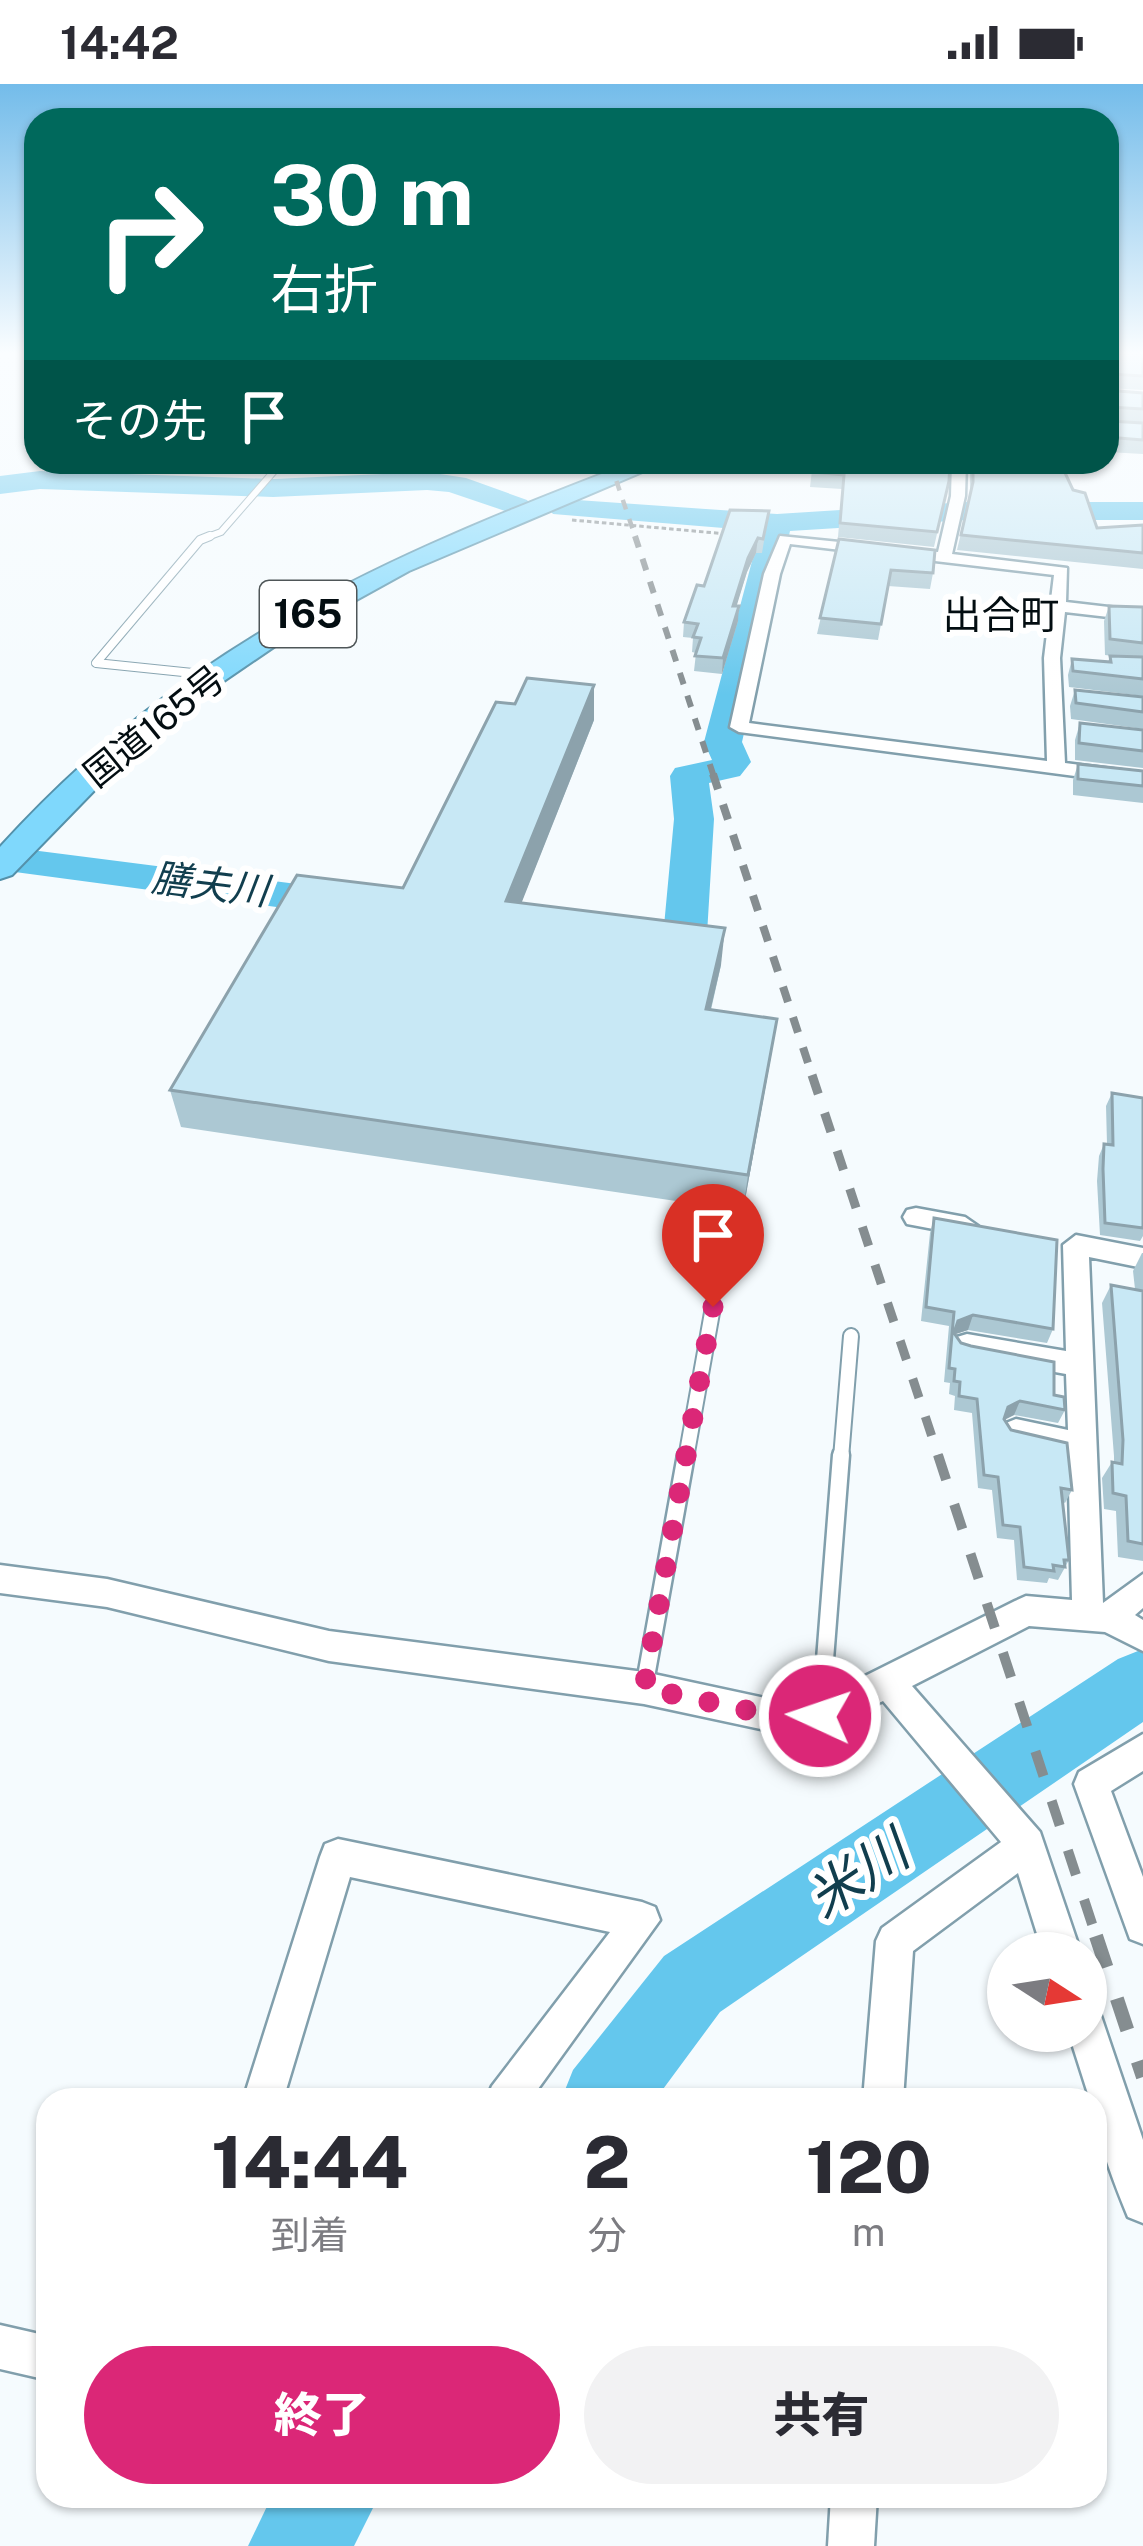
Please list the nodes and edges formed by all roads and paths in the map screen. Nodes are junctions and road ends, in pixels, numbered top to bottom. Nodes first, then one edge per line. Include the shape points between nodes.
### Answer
1 (272, 474) edge
2 (623, 474) edge
3 (957, 474) edge
4 (515, 515) junction
5 (745, 536) edge
6 (944, 557) junction
7 (1058, 606) junction
8 (1143, 616) edge
9 (1052, 658) junction
10 (1075, 660) edge
11 (212, 676) junction
12 (1055, 694) junction
13 (1077, 697) edge
14 (846, 718) dead end
15 (1058, 728) junction
16 (941, 729) dead end
17 (1079, 730) edge
18 (840, 740) junction
19 (940, 753) junction
20 (1056, 768) junction
21 (1143, 779) edge
22 (6, 862) edge
23 (916, 1217) dead end
24 (985, 1229) edge
25 (1143, 1258) edge
26 (713, 1307) dead end
27 (851, 1336) dead end
28 (967, 1345) edge
29 (1080, 1365) junction
30 (1016, 1431) edge
31 (1082, 1445) junction
32 (0, 1579) edge
33 (1143, 1588) edge
34 (1116, 1624) edge
35 (886, 1680) junction
36 (644, 1688) junction
37 (820, 1716) junction
38 (1143, 1751) edge
39 (1020, 1838) junction
40 (1143, 1926) edge
41 (1054, 1932) edge
42 (1094, 2052) edge
43 (267, 2088) edge
44 (515, 2088) edge
45 (884, 2088) edge
46 (1106, 2088) edge
47 (1107, 2091) edge
48 (1143, 2202) edge
49 (0, 2348) edge
50 (36, 2356) edge
51 (853, 2508) edge
52 (851, 2546) edge

1 - 11 lane via 221,532 200,540 97,663
2 - 4 highway, 国道165号 / 165
3 - 6 street
4 - 5 path
4 - 11 highway, 国道165号 / 165 via 317,608
6 - 7 street via 1062,571
6 - 18 street via 785,539 739,727
7 - 8 street
7 - 9 street
9 - 10 lane
9 - 12 street
11 - 22 highway, 国道165号 / 165 via 129,739
12 - 13 street
12 - 15 street
14 - 18 street
15 - 17 street
15 - 20 street
16 - 19 street
18 - 19 street
19 - 20 street
20 - 21 street
23 - 24 street
25 - 29 street via 1065,1243
26 - 36 lane
27 - 37 lane
28 - 29 street
29 - 31 street
30 - 31 street
31 - 34 street
32 - 36 street via 106,1593 329,1646
33 - 34 street
34 - 35 street via 1026,1611
35 - 37 street
35 - 39 street
36 - 37 street via 793,1720
38 - 40 street via 1091,1784
39 - 41 street
39 - 45 street via 895,1941
42 - 46 street
43 - 44 street via 338,1857 642,1920
47 - 48 street
49 - 50 street
51 - 52 street

